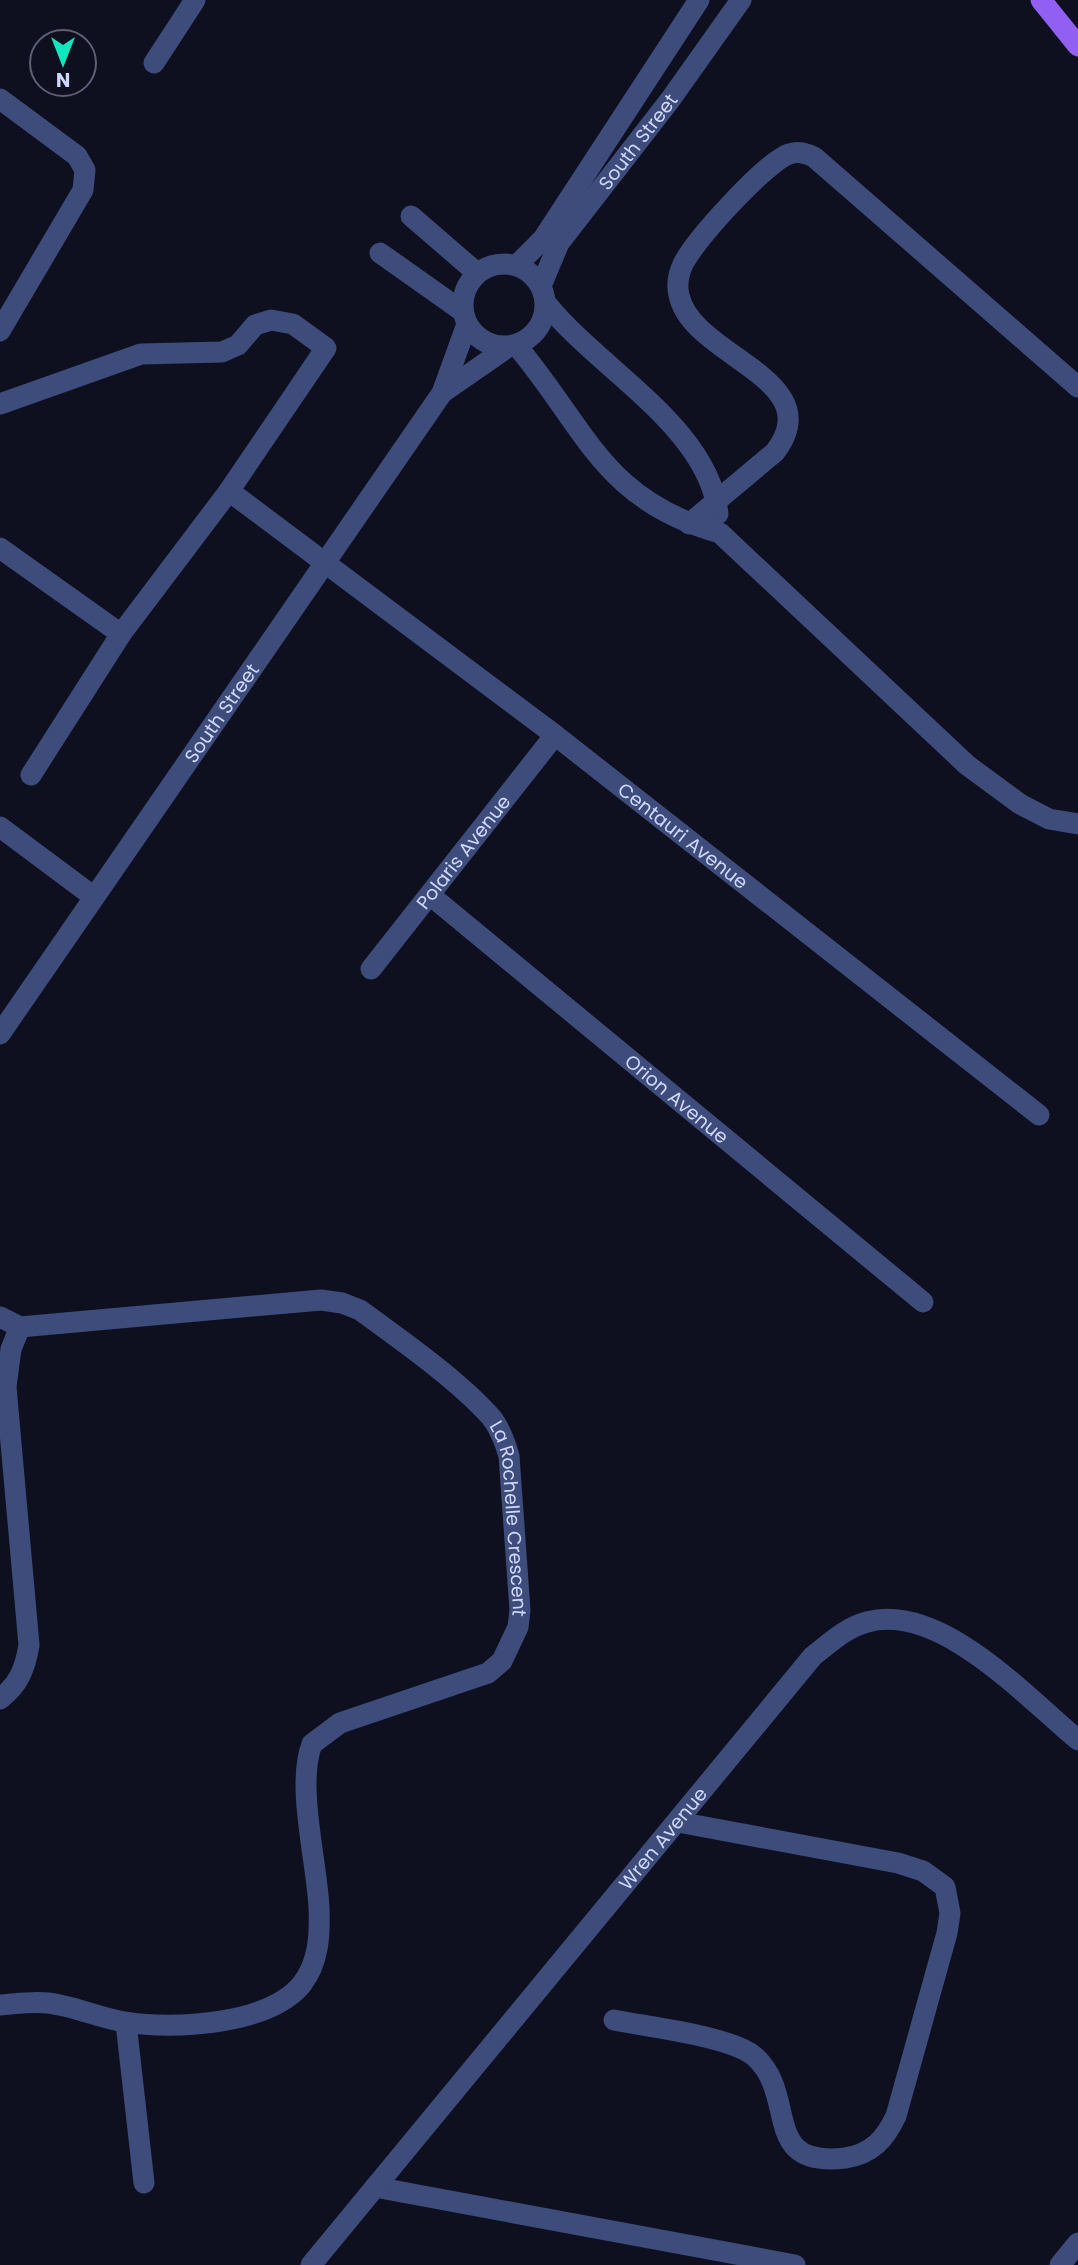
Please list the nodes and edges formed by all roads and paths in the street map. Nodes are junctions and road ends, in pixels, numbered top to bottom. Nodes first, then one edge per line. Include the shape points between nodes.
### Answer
1 (195, 0) edge
2 (699, 0) edge
3 (741, 0) edge
4 (1041, 0) edge
5 (1078, 46) edge
6 (154, 63) dead end
7 (0, 99) edge
8 (411, 216) dead end
9 (380, 253) dead end
10 (517, 265) junction
11 (477, 273) junction
12 (543, 294) junction
13 (464, 317) junction
14 (0, 331) edge
15 (512, 346) junction
16 (1078, 387) edge
17 (442, 393) junction
18 (0, 404) edge
19 (229, 491) junction
20 (717, 500) junction
21 (689, 524) junction
22 (720, 533) junction
23 (0, 548) edge
24 (325, 560) junction
25 (121, 634) junction
26 (555, 735) junction
27 (31, 775) dead end
28 (1078, 824) edge
29 (0, 827) edge
30 (430, 895) junction
31 (94, 897) junction
32 (371, 970) dead end
33 (0, 1034) edge
34 (1039, 1115) dead end
35 (923, 1302) dead end
36 (0, 1317) edge
37 (20, 1327) junction
38 (0, 1699) edge
39 (1078, 1740) edge
40 (678, 1822) junction
41 (0, 2005) edge
42 (614, 2020) dead end
43 (126, 2023) junction
44 (144, 2183) dead end
45 (375, 2187) junction
46 (1078, 2243) edge
47 (312, 2265) edge
48 (796, 2265) edge
49 (1060, 2265) edge

1 - 6 street
2 - 10 street, South Street via 543,239
3 - 12 street, South Street via 559,243
4 - 5 main road
7 - 14 street via 77,156 85,170 83,190
8 - 11 street
9 - 13 street
10 - 11 street via 489,265
10 - 12 street via 531,273
11 - 13 street via 468,284
12 - 15 street via 538,329
12 - 20 street via 591,353 675,425 695,453
13 - 15 street via 477,337 491,345
13 - 17 street, South Street
15 - 17 street, South Street
15 - 21 street via 547,383 590,449 613,475 636,494
16 - 20 street via 814,157 801,151 788,154 756,177 681,268 678,294 691,317 779,393 789,408 791,422 775,452
17 - 24 street, South Street
18 - 19 street via 141,354 222,352 238,345 255,325 271,320 293,324 326,348
19 - 24 street, Centauri Avenue
19 - 25 street
20 - 21 street
20 - 22 street
21 - 22 street
22 - 28 street via 967,765 1049,820
23 - 25 street
24 - 26 street, Centauri Avenue
24 - 31 street, South Street
25 - 27 street
26 - 30 street, Polaris Avenue
26 - 34 street, Centauri Avenue
29 - 31 street
30 - 32 street, Polaris Avenue
30 - 35 street, Orion Avenue
31 - 33 street, South Street
36 - 37 street
37 - 38 street via 11,1349 6,1387 29,1645 17,1683
37 - 43 street, La Rochelle Crescent via 287,1301 342,1303 394,1335 474,1401 492,1418 509,1456 520,1610 514,1640 502,1661 467,1683 340,1723 312,1744 306,1776 319,1908 318,1946 301,1985 259,2012 232,2019
39 - 40 street, Wren Avenue via 951,1637 912,1622 867,1622 841,1633 813,1656
40 - 42 street via 898,1863 923,1871 946,1887 947,1933 896,2116 878,2145 865,2152 814,2158 795,2150 786,2138 774,2085 753,2056 734,2045
40 - 45 street, Wren Avenue
41 - 43 street, La Rochelle Crescent via 47,2003
43 - 44 street
45 - 47 street, Wren Avenue
45 - 48 street
46 - 49 street

